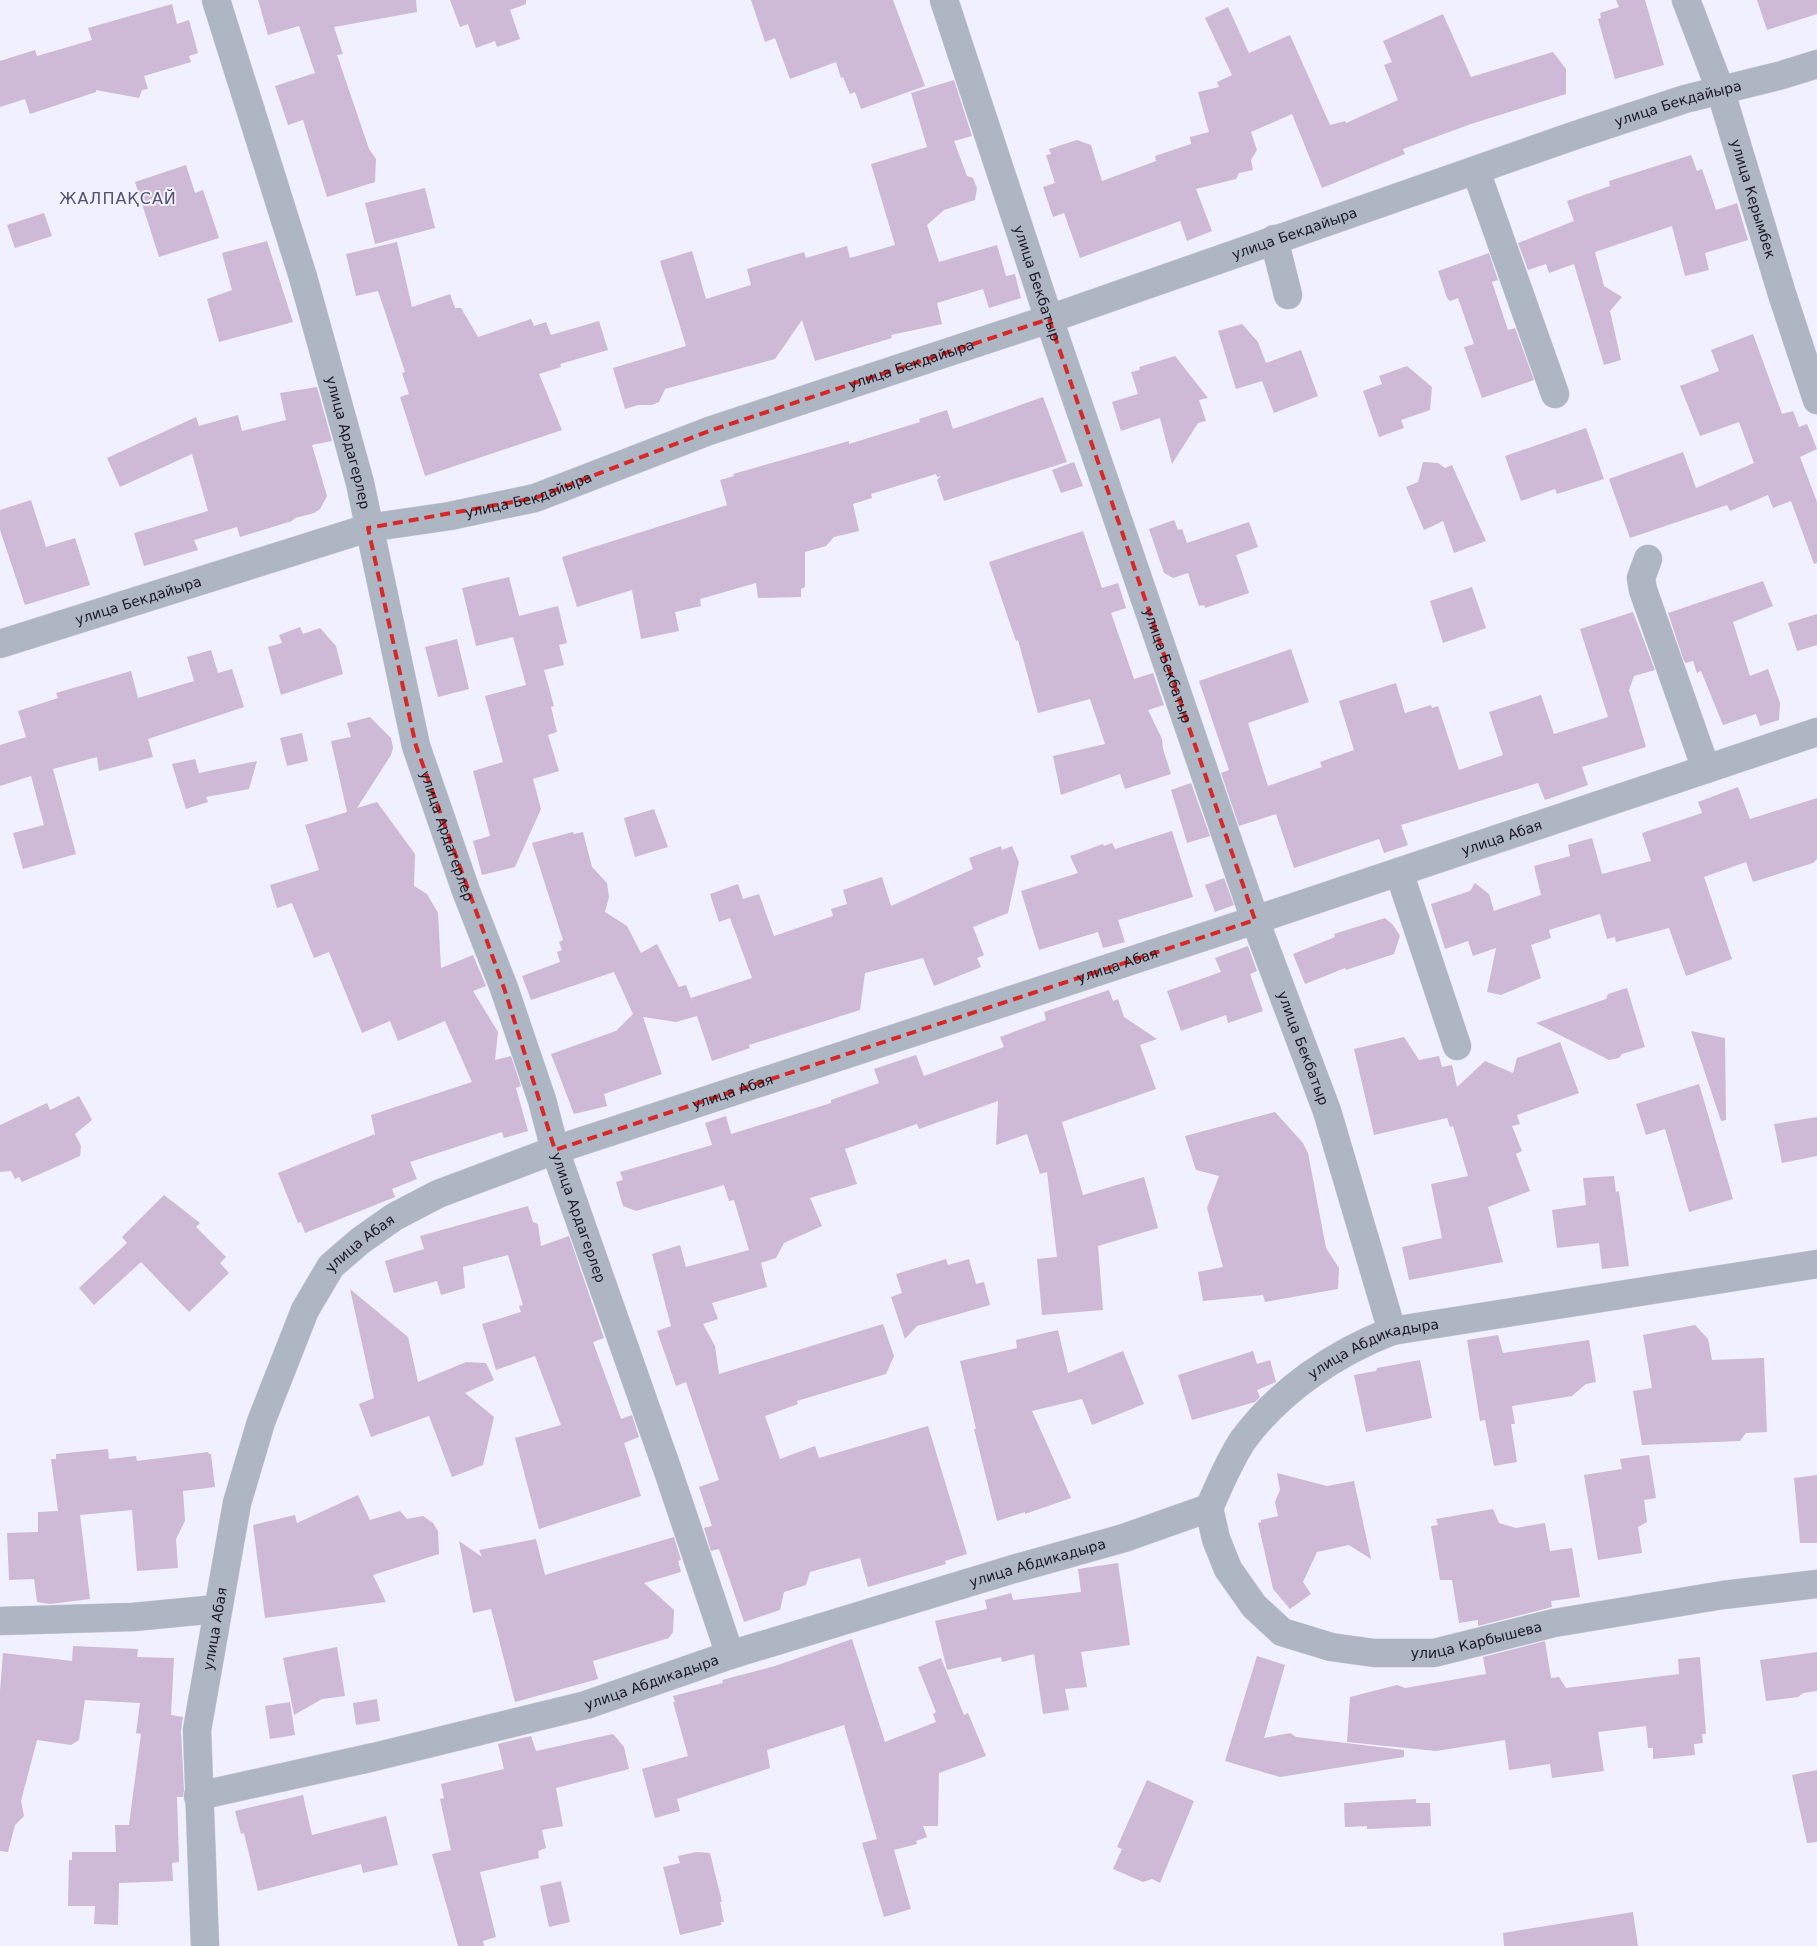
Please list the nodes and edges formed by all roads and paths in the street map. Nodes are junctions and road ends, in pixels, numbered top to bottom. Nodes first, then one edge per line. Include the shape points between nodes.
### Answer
1 (216, 0) edge
2 (944, 0) edge
3 (1686, 0) edge
4 (1817, 64) edge
5 (1720, 89) junction
6 (1476, 171) junction
7 (1274, 240) junction
8 (1288, 295) dead end
9 (1049, 319) junction
10 (1555, 394) dead end
11 (1817, 400) edge
12 (368, 528) junction
13 (1648, 559) dead end
14 (0, 644) edge
15 (1817, 732) edge
16 (1706, 769) junction
17 (1399, 872) junction
18 (1255, 920) junction
19 (1457, 1046) dead end
20 (555, 1150) junction
21 (1817, 1264) edge
22 (1392, 1331) junction
23 (1209, 1508) junction
24 (1817, 1584) edge
25 (217, 1609) junction
26 (0, 1621) edge
27 (730, 1655) junction
28 (198, 1796) junction
29 (205, 1946) edge

1 - 12 street, улица Ардагерлер via 303,277 360,483
2 - 9 street, улица Бекбатыр
3 - 5 street, улица Керымбек
4 - 5 street, улица Бекдайыра
5 - 6 street, улица Бекдайыра via 1576,134
5 - 11 street, улица Керымбек
6 - 7 street, улица Бекдайыра
6 - 10 street
7 - 8 street
7 - 9 street, улица Бекдайыра
9 - 12 street, улица Бекдайыра via 709,431 535,498 450,516
9 - 18 street, улица Бекбатыр
12 - 14 street, улица Бекдайыра
12 - 20 street, улица Ардагерлер via 416,746 507,998 542,1100
13 - 16 street via 1641,578 1643,590
15 - 16 street, улица Абая
16 - 17 street, улица Абая
17 - 18 street, улица Абая
17 - 19 street
18 - 20 street, улица Абая
18 - 22 street, улица Бекбатыр via 1327,1111
20 - 25 street, улица Абая via 438,1194 394,1217 331,1266 305,1310 261,1422 237,1503
20 - 27 street, улица Ардагерлер
21 - 22 street, улица Абдикадыра
22 - 23 street, улица Абдикадыра via 1335,1358 1285,1395 1243,1440
23 - 24 street, улица Карбышева via 1216,1539 1228,1569 1254,1606 1282,1632 1331,1647 1374,1653 1434,1653 1554,1623
23 - 27 street, улица Абдикадыра via 1124,1538
25 - 26 street via 133,1617
25 - 28 street, улица Абая via 197,1730
27 - 28 street, улица Абдикадыра via 586,1705
28 - 29 street, улица Абая

